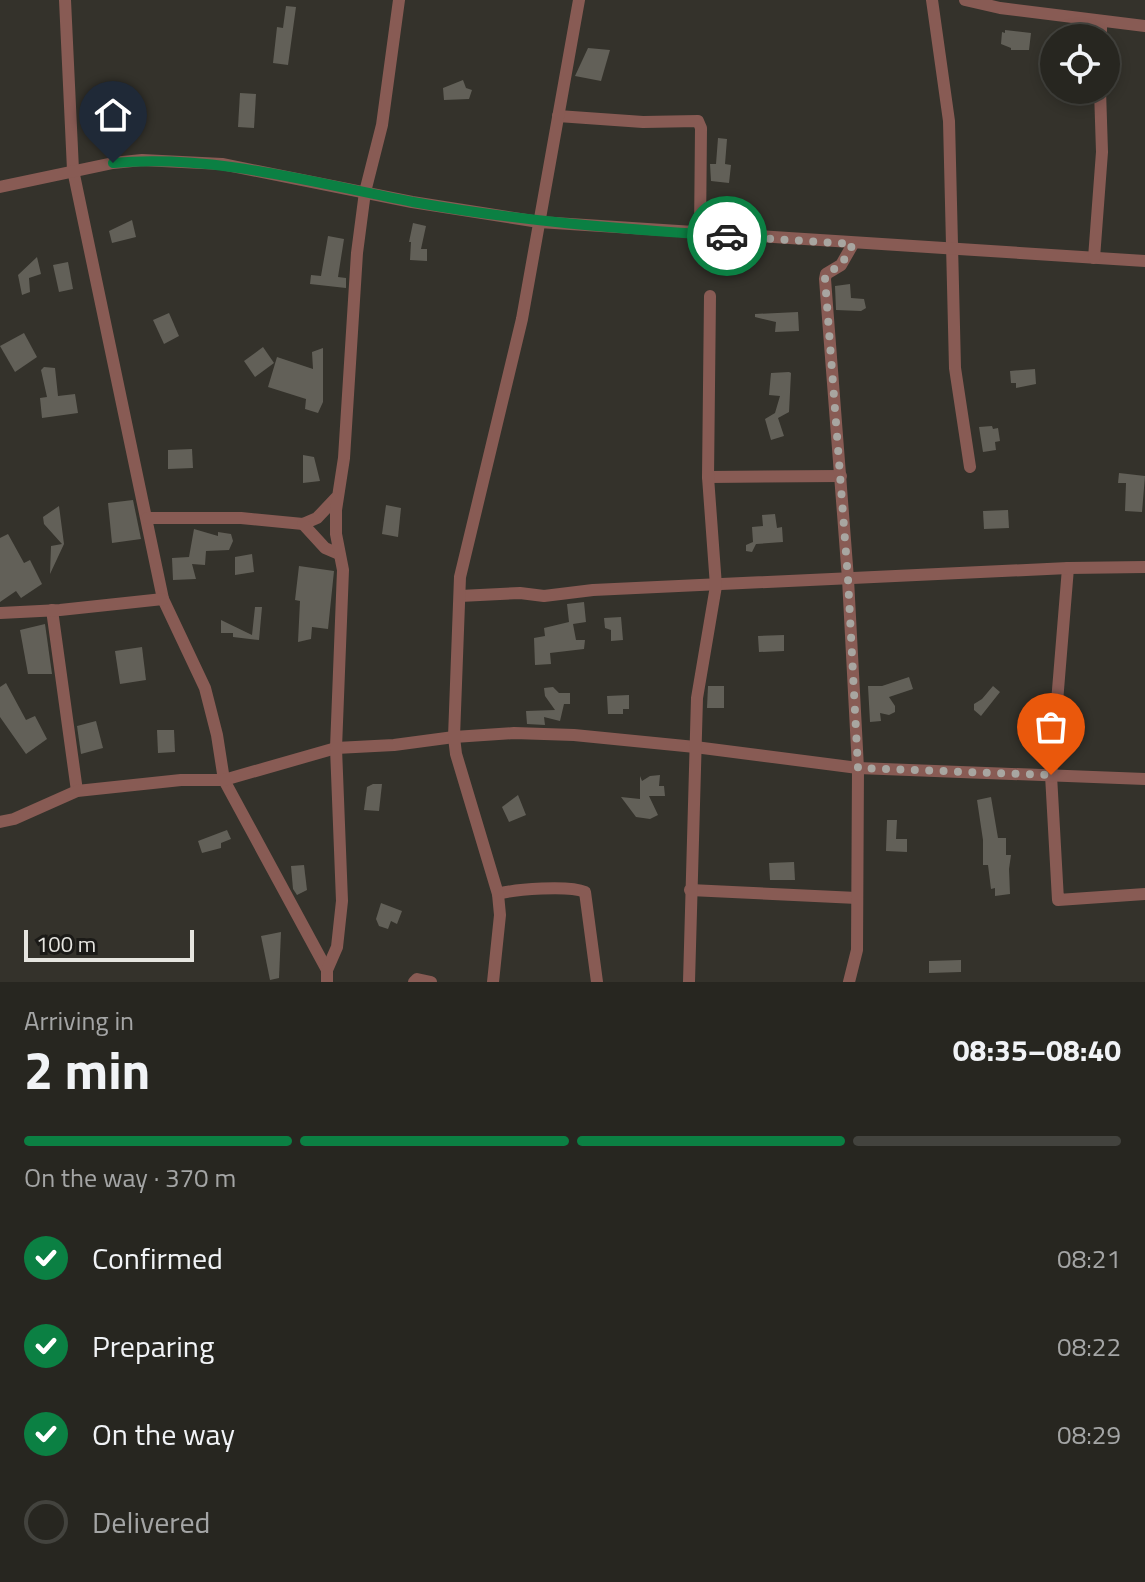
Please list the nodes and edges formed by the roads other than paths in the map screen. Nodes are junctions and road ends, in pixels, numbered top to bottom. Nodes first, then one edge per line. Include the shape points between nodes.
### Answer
1 (65, 0) edge
2 (399, 0) edge
3 (579, 0) edge
4 (932, 0) edge
5 (965, 0) edge
6 (1101, 21) joint
7 (1145, 26) edge
8 (1100, 104) edge
9 (558, 116) junction
10 (73, 170) junction
11 (0, 187) edge
12 (365, 192) junction
13 (539, 222) junction
14 (700, 234) junction
15 (853, 244) junction
16 (950, 250) junction
17 (1094, 258) junction
18 (1145, 261) edge
19 (710, 296) dead end
20 (970, 467) dead end
21 (841, 476) junction
22 (708, 477) junction
23 (341, 492) junction
24 (147, 518) junction
25 (303, 524) junction
26 (339, 554) junction
27 (1145, 567) edge
28 (1068, 568) junction
29 (848, 579) junction
30 (716, 586) junction
31 (460, 596) junction
32 (163, 599) junction
33 (52, 610) junction
34 (0, 613) edge
35 (454, 737) junction
36 (695, 747) junction
37 (336, 748) junction
38 (858, 768) junction
39 (1051, 775) junction
40 (1145, 779) edge
41 (224, 780) junction
42 (77, 791) junction
43 (0, 822) edge
44 (690, 890) junction
45 (498, 894) junction
46 (1145, 894) edge
47 (857, 898) junction
48 (327, 976) edge
49 (414, 982) edge
50 (431, 982) edge
51 (493, 982) edge
52 (597, 982) edge
53 (689, 982) edge
54 (849, 982) edge

1 - 10 street
2 - 12 street via 382,125
3 - 9 street
4 - 16 street via 949,121
5 - 6 street
6 - 7 street
8 - 17 street
9 - 13 street
9 - 14 street via 698,121
10 - 11 street
10 - 12 street via 142,160 222,164
10 - 24 street
12 - 13 street
12 - 23 street
13 - 14 street
13 - 31 street
14 - 15 street
15 - 16 street
15 - 21 street via 825,279
16 - 17 street
16 - 20 street via 955,368
17 - 18 street
19 - 22 street
21 - 22 street
21 - 29 street
22 - 30 street
23 - 25 street via 328,509
23 - 26 street via 336,510
24 - 25 street
24 - 32 street
25 - 26 street via 325,548
26 - 37 street via 343,570
27 - 28 street
28 - 29 street
28 - 39 street
29 - 30 street
29 - 38 street
30 - 31 street
30 - 36 street via 697,698
31 - 35 street
32 - 33 street
32 - 41 street via 205,688
33 - 34 street
33 - 42 street
35 - 36 street via 574,735
35 - 37 street
35 - 45 street
36 - 38 street
36 - 44 street
37 - 41 street
37 - 48 street via 342,901 337,947
38 - 39 street
38 - 47 street
39 - 40 street
39 - 46 street via 1058,900
41 - 42 street
41 - 48 street
42 - 43 street
44 - 47 street
44 - 53 street
45 - 51 street
45 - 52 street via 585,892
47 - 54 street via 857,950
49 - 50 street

